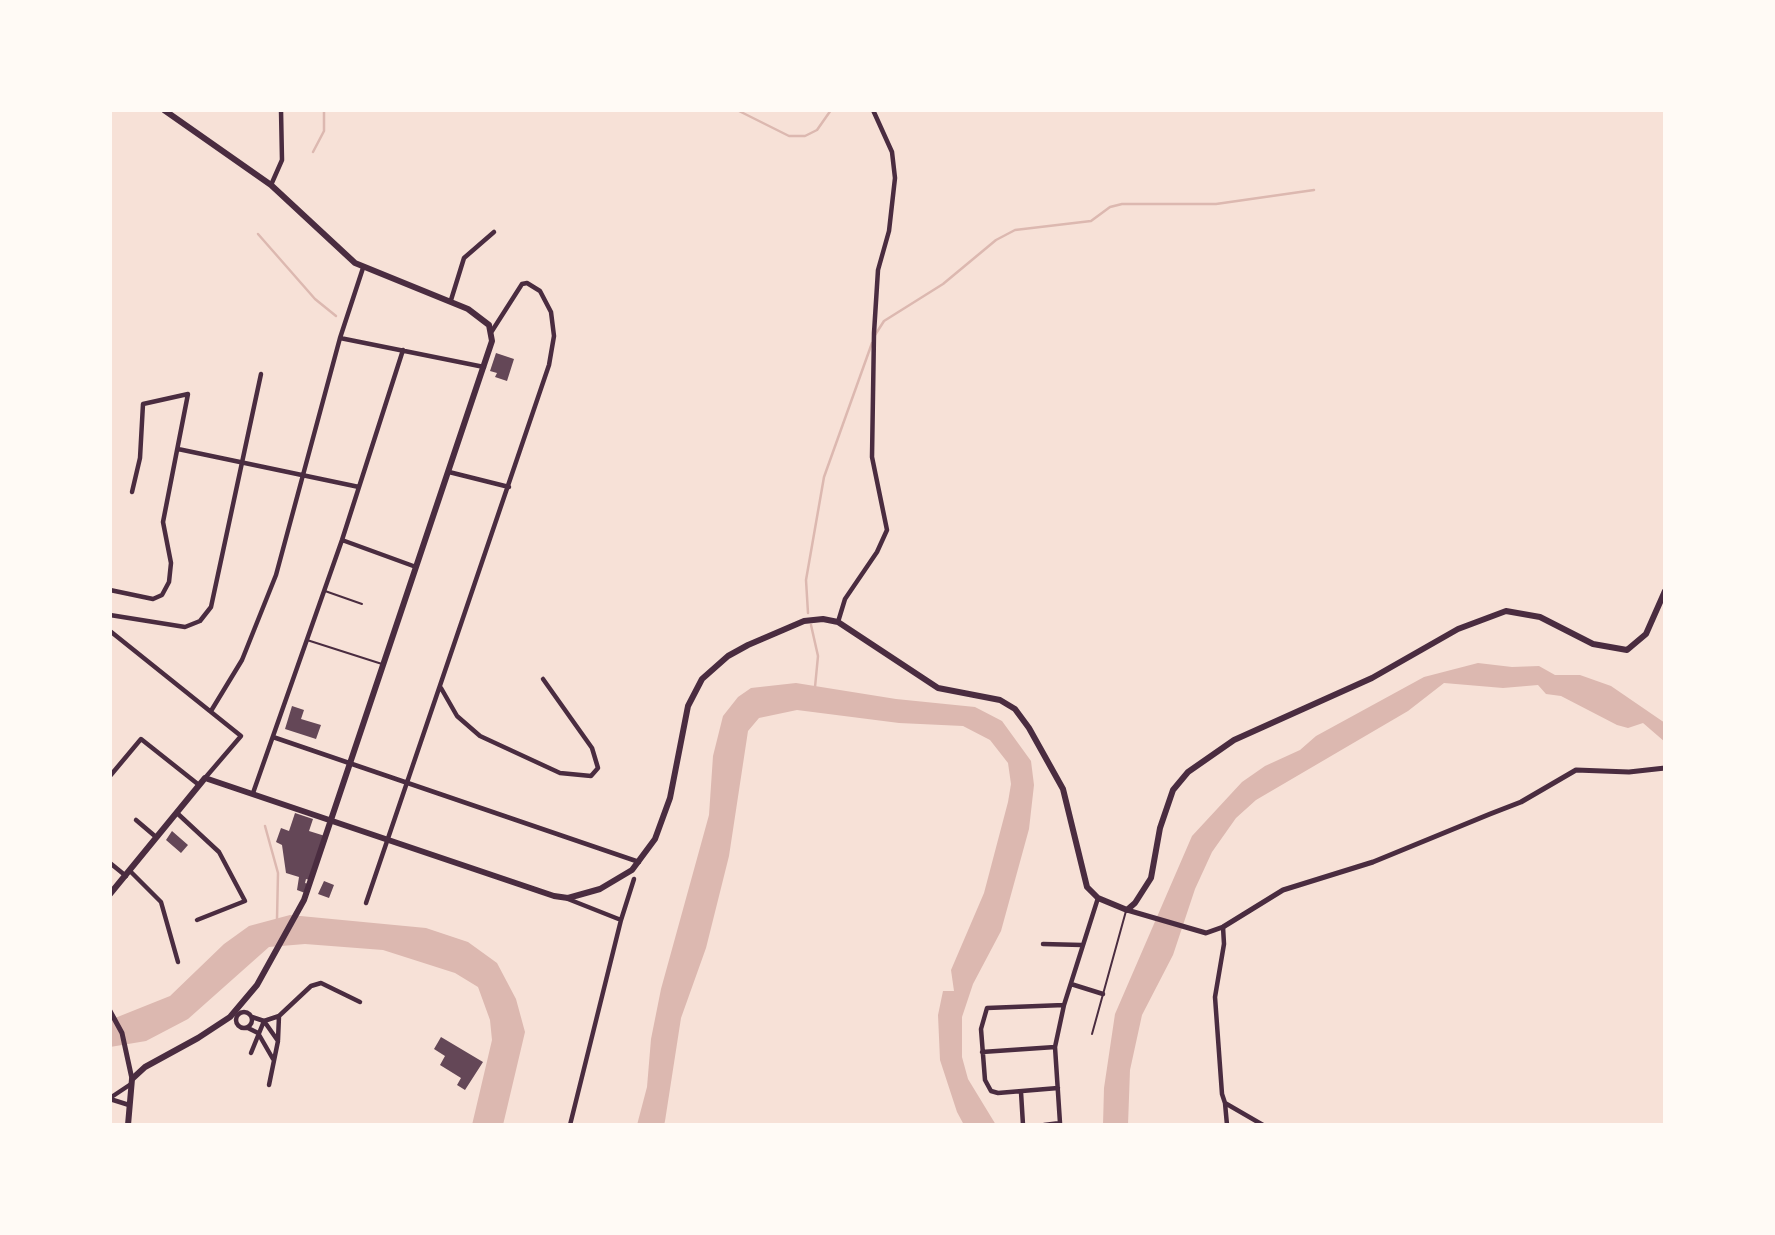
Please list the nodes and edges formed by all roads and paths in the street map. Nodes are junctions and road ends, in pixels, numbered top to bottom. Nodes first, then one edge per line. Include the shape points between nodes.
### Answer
1 (164, 110) edge
2 (281, 110) edge
3 (873, 110) edge
4 (271, 185) junction
5 (494, 232) dead end
6 (363, 268) junction
7 (451, 300) junction
8 (492, 331) junction
9 (341, 338) junction
10 (403, 350) junction
11 (485, 367) junction
12 (261, 374) dead end
13 (178, 449) junction
14 (241, 462) junction
15 (449, 472) junction
16 (304, 475) junction
17 (359, 487) junction
18 (509, 487) junction
19 (132, 492) dead end
20 (342, 540) junction
21 (416, 567) junction
22 (110, 590) edge
23 (324, 591) junction
24 (1665, 592) edge
25 (362, 604) dead end
26 (110, 615) edge
27 (838, 622) junction
28 (110, 631) edge
29 (307, 640) junction
30 (383, 664) junction
31 (543, 679) dead end
32 (440, 688) junction
33 (211, 711) junction
34 (273, 737) junction
35 (351, 765) junction
36 (1665, 768) edge
37 (110, 776) edge
38 (205, 778) junction
39 (406, 783) junction
40 (199, 786) junction
41 (253, 793) junction
42 (177, 813) junction
43 (136, 820) dead end
44 (333, 820) junction
45 (157, 838) junction
46 (387, 839) junction
47 (640, 862) junction
48 (110, 863) edge
49 (128, 873) junction
50 (634, 879) dead end
51 (110, 894) edge
52 (568, 898) junction
53 (1098, 898) junction
54 (366, 903) dead end
55 (1126, 909) junction
56 (197, 920) dead end
57 (621, 920) junction
58 (1223, 927) junction
59 (1043, 944) dead end
60 (1082, 944) junction
61 (178, 962) dead end
62 (1071, 984) junction
63 (1103, 994) junction
64 (360, 1002) dead end
65 (1064, 1005) junction
66 (241, 1009) junction
67 (111, 1013) edge
68 (279, 1016) junction
69 (252, 1017) junction
70 (225, 1021) junction
71 (236, 1021) junction
72 (264, 1021) junction
73 (248, 1028) junction
74 (1092, 1034) dead end
75 (259, 1035) junction
76 (278, 1041) junction
77 (1055, 1047) junction
78 (982, 1052) junction
79 (251, 1053) dead end
80 (274, 1060) junction
81 (131, 1082) junction
82 (269, 1085) dead end
83 (1058, 1088) junction
84 (1021, 1092) junction
85 (110, 1098) edge
86 (1225, 1103) junction
87 (129, 1105) junction
88 (1060, 1123) edge
89 (128, 1125) edge
90 (570, 1125) edge
91 (1023, 1125) edge
92 (1044, 1125) edge
93 (1227, 1125) edge
94 (1263, 1125) edge

1 - 4 main road
2 - 4 street via 282,160
3 - 27 street via 892,152 895,178 889,231 878,270 874,333 872,457 887,530 845,599
4 - 6 main road
5 - 7 street via 464,258
6 - 7 main road
6 - 9 street
7 - 8 main road via 480,316
8 - 11 main road
8 - 18 street via 522,284 540,291 551,312 552,349
9 - 10 street
9 - 16 street
10 - 11 street
10 - 17 street
11 - 15 main road
12 - 14 street
13 - 14 street
13 - 19 street via 188,394 144,404
13 - 22 street via 163,522 171,563 165,591 158,598 147,599
14 - 16 street
14 - 26 street via 214,596 205,614 185,628
15 - 18 street
15 - 21 main road
16 - 17 street
16 - 33 street via 256,630
17 - 20 street
18 - 32 street
20 - 21 street
20 - 23 street
21 - 30 main road
23 - 25 lane
23 - 29 street
24 - 55 main road via 1651,627 1627,650 1593,644 1540,617 1506,611 1458,629 1371,678 1267,722 1226,745 1188,772 1173,790 1151,878
27 - 47 main road via 804,621 770,635 728,656 702,679 688,706 664,816
27 - 53 main road via 938,688 1000,700 1021,716 1063,789 1083,877
28 - 33 street
29 - 30 lane
29 - 34 street
30 - 35 main road
31 - 32 street via 592,748 598,768 591,776 560,773 481,736 457,716
32 - 39 street
33 - 38 street via 241,736
34 - 35 street
34 - 41 street
35 - 39 street
35 - 44 main road
36 - 58 street via 1576,770 1521,802 1373,862 1283,890
37 - 40 street via 141,740
38 - 40 main road
38 - 41 main road
39 - 46 street
39 - 47 street
40 - 42 main road
41 - 44 main road
42 - 45 main road
42 - 56 street via 219,852 245,901
43 - 45 street
44 - 46 main road
44 - 66 main road via 311,886
45 - 49 main road
46 - 52 main road
46 - 54 street
47 - 52 main road via 615,881
48 - 49 street
49 - 51 main road
49 - 61 street via 161,902
50 - 57 street
52 - 57 street
53 - 55 main road
53 - 60 street
55 - 58 street via 1206,933
55 - 63 lane
57 - 90 street
58 - 86 street via 1215,997
59 - 60 street
60 - 62 street
62 - 63 street
62 - 65 street
63 - 74 lane
64 - 68 street via 321,983 311,986
65 - 77 street
65 - 78 street via 987,1007 981,1029
66 - 69 street
66 - 70 main road
66 - 71 street
67 - 81 street via 128,1051
68 - 72 street
68 - 76 street
69 - 72 street
69 - 73 street
70 - 71 street
70 - 81 main road via 145,1067
71 - 73 street
72 - 75 street
72 - 76 street
73 - 75 street
75 - 79 street
75 - 80 street
76 - 80 street
77 - 78 street
77 - 83 street
78 - 84 street via 991,1091
80 - 82 street
81 - 85 street
81 - 87 main road
83 - 84 street
83 - 88 street
84 - 91 street
85 - 87 street
86 - 93 street
86 - 94 street
87 - 89 main road
88 - 92 street

